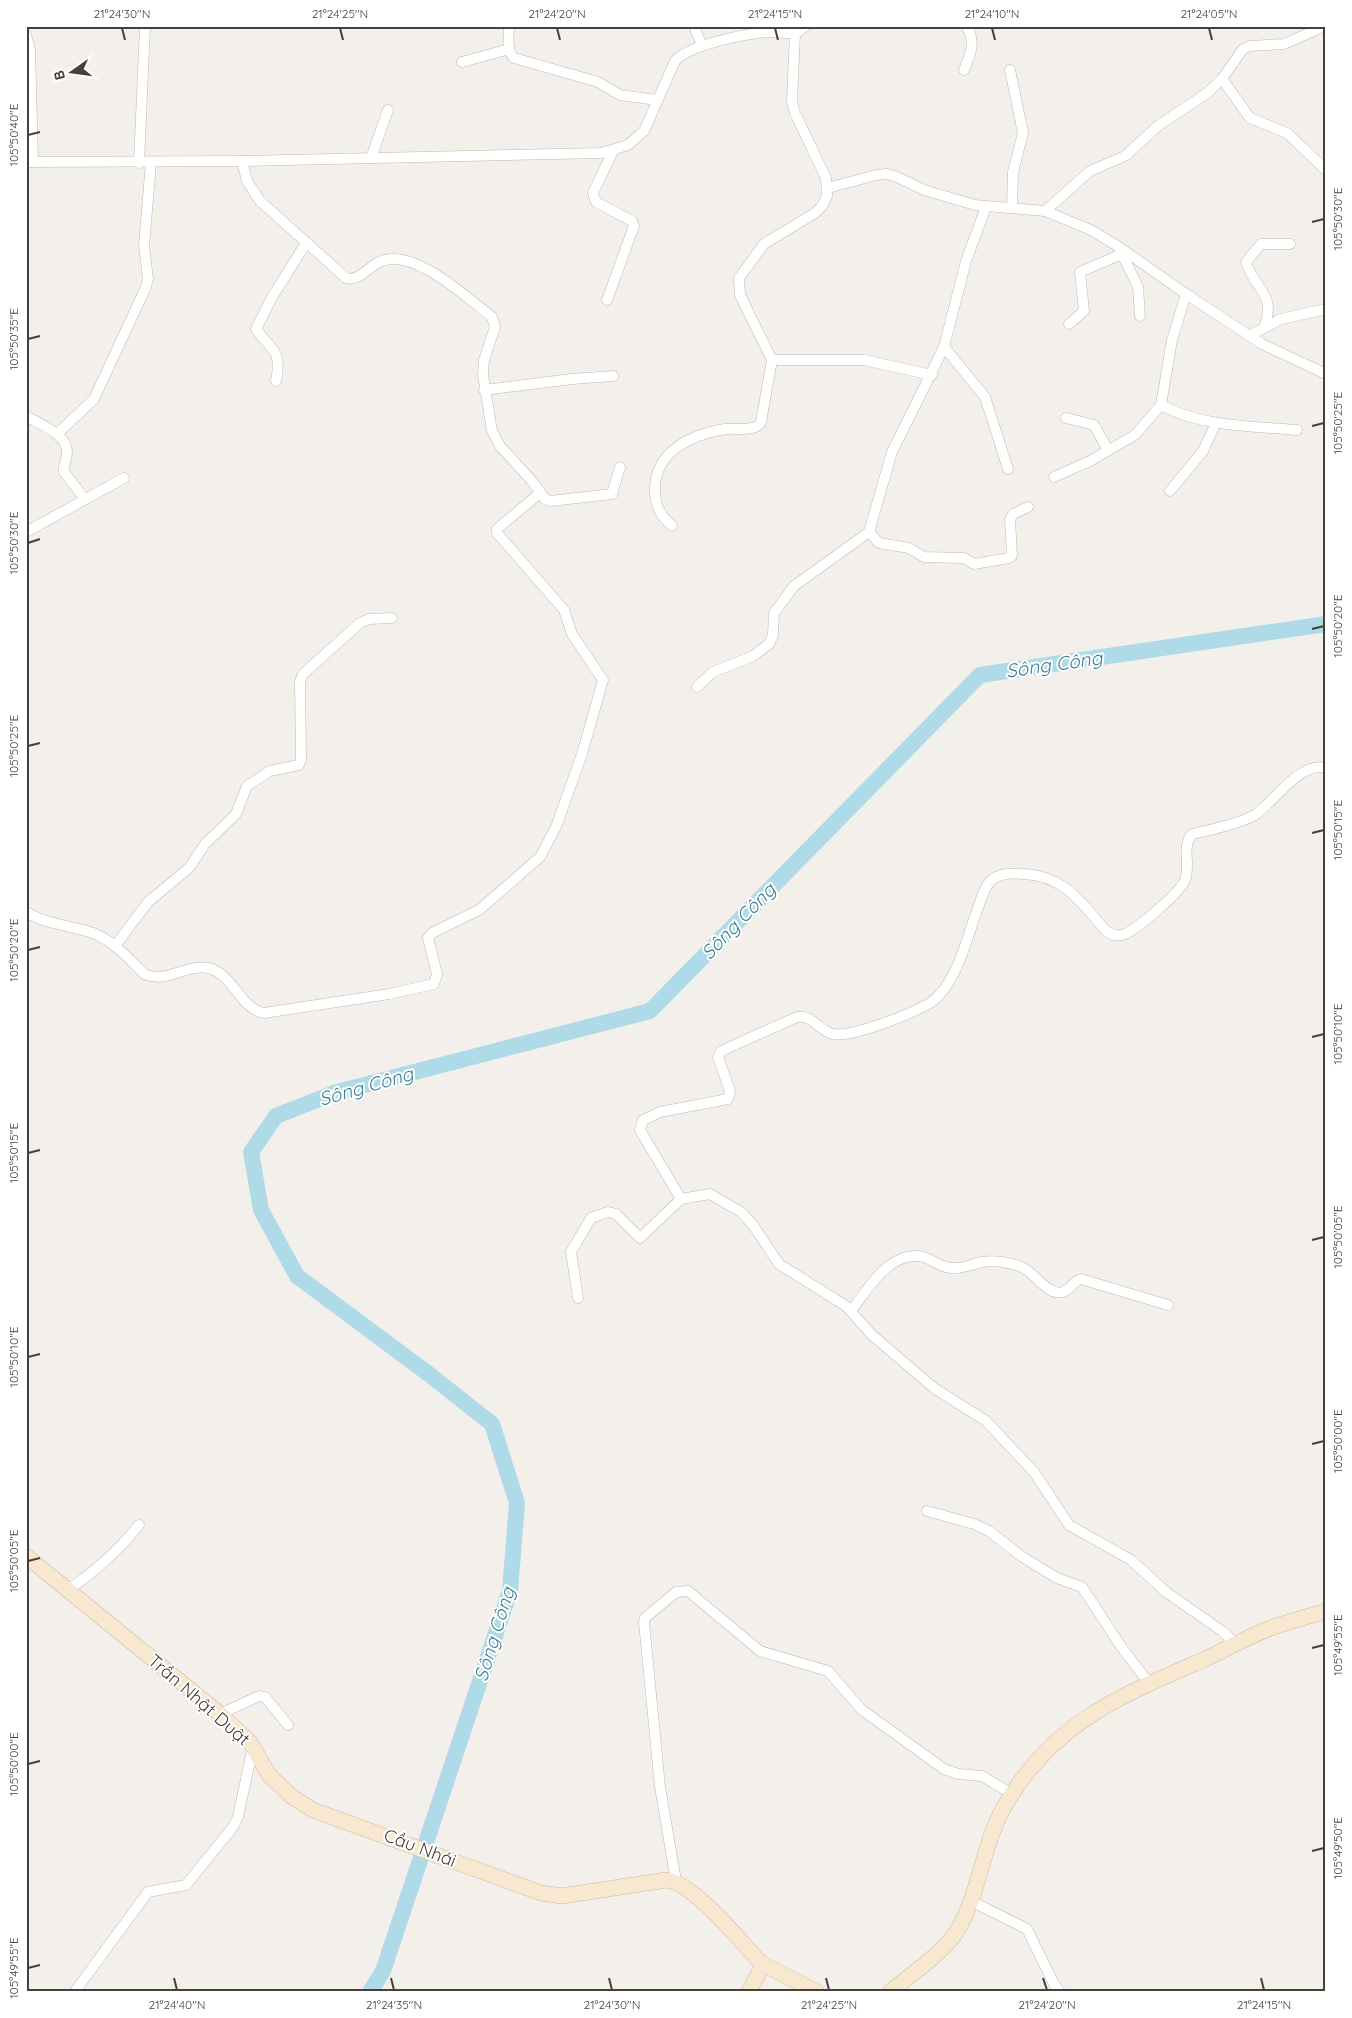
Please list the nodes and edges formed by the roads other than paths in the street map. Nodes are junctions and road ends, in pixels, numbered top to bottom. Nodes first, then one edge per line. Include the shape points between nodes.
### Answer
1 (145, 26) edge
2 (509, 26) edge
3 (694, 26) edge
4 (806, 26) edge
5 (966, 26) edge
6 (1325, 26) edge
7 (765, 29) edge
8 (26, 34) edge
9 (795, 34) junction
10 (702, 46) junction
11 (509, 49) junction
12 (462, 62) dead end
13 (964, 70) dead end
14 (1010, 70) dead end
15 (1222, 79) junction
16 (657, 100) junction
17 (388, 110) dead end
18 (613, 151) junction
19 (371, 158) junction
20 (242, 161) junction
21 (30, 162) edge
22 (151, 162) junction
23 (139, 163) junction
24 (1326, 170) edge
25 (828, 188) junction
26 (986, 207) junction
27 (1012, 208) junction
28 (1045, 211) junction
29 (306, 243) junction
30 (1290, 244) dead end
31 (1120, 250) junction
32 (1186, 294) junction
33 (607, 300) dead end
34 (1326, 309) edge
35 (1140, 316) dead end
36 (1069, 324) dead end
37 (1265, 325) junction
38 (1249, 336) junction
39 (944, 347) junction
40 (772, 360) junction
41 (1326, 374) edge
42 (932, 375) junction
43 (613, 376) dead end
44 (276, 381) dead end
45 (484, 390) junction
46 (1161, 405) junction
47 (26, 416) edge
48 (1066, 418) dead end
49 (1216, 423) junction
50 (1297, 430) dead end
51 (57, 434) junction
52 (1108, 450) junction
53 (620, 467) dead end
54 (1008, 469) dead end
55 (1054, 477) dead end
56 (124, 478) dead end
57 (1170, 491) dead end
58 (540, 493) junction
59 (84, 498) junction
60 (1028, 507) dead end
61 (672, 526) dead end
62 (26, 532) edge
63 (869, 532) junction
64 (392, 618) dead end
65 (698, 687) dead end
66 (1326, 768) edge
67 (26, 912) edge
68 (115, 946) junction
69 (681, 1199) junction
70 (578, 1298) dead end
71 (1168, 1306) dead end
72 (851, 1311) junction
73 (927, 1511) dead end
74 (139, 1525) dead end
75 (26, 1556) edge
76 (68, 1590) junction
77 (1326, 1611) edge
78 (1237, 1645) junction
79 (1149, 1683) junction
80 (220, 1714) junction
81 (288, 1725) dead end
82 (253, 1746) junction
83 (1012, 1794) junction
84 (374, 1830) joint
85 (676, 1881) junction
86 (972, 1901) junction
87 (761, 1962) junction
88 (76, 1990) dead end
89 (749, 1992) edge
90 (817, 1992) edge
91 (890, 1992) edge
92 (1060, 1992) edge

1 - 23 street
2 - 11 street
3 - 10 street
4 - 9 street
5 - 13 street via 972,38 972,49
6 - 15 street via 1284,44 1250,46 1243,50
7 - 9 street
7 - 10 street
8 - 21 street via 30,50
9 - 25 street via 792,100
10 - 16 street via 688,50 675,60
11 - 12 street
11 - 16 street via 514,58 598,82 620,95
14 - 27 street via 1023,133 1013,172
15 - 24 street via 1250,118 1287,133
15 - 28 street via 1206,94 1159,125 1125,156 1090,171
16 - 18 street via 644,131 637,139
17 - 19 street
18 - 19 street
18 - 33 street via 593,198 632,220 634,226
19 - 20 street
20 - 22 street
20 - 29 street via 247,181 260,201
21 - 23 street
22 - 23 street
22 - 51 street via 144,246 146,287 94,399
25 - 26 street via 876,174 887,174 924,190
25 - 40 street via 822,206 764,244 739,278 740,295
26 - 27 street
26 - 39 street via 966,261
27 - 28 street
28 - 31 street via 1091,230
29 - 44 street via 256,329 276,354 279,362
29 - 45 street via 350,280 387,259 413,262 442,279 492,317 495,327 484,360
30 - 37 street via 1261,244 1246,262 1249,273 1268,298 1269,315
31 - 32 street
31 - 35 street via 1138,287
31 - 36 street via 1080,272 1084,311
32 - 38 street
32 - 46 street via 1172,340
34 - 37 street
37 - 38 street
38 - 41 street
39 - 42 street
39 - 54 street via 985,397
40 - 42 street via 864,360
40 - 61 street via 760,426 725,429 701,436 682,443 664,458 655,481 656,499 661,516
42 - 63 street via 892,452
43 - 45 street
45 - 58 street via 495,438
46 - 49 street
46 - 52 street via 1135,435
47 - 51 street
48 - 52 street via 1094,425
49 - 50 street
49 - 57 street via 1203,451
51 - 59 street via 66,448 64,472
52 - 55 street
53 - 58 street via 614,491 607,496 555,502 544,499
56 - 59 street
58 - 68 street via 497,529 496,534 561,606 572,634 603,680 582,754 556,827 540,857 479,910 432,933 428,938 438,974 434,984 264,1013 250,1007 217,972 198,968 152,978
59 - 62 street
60 - 63 street via 1012,514 1010,519 1012,556 974,564 964,558 924,557 909,548 879,543
63 - 65 street via 794,586 774,612 773,635 769,644 753,656 713,672
64 - 68 street via 369,619 360,624 307,669 300,682 299,764 270,772 247,786 236,814 205,844 189,868 148,902
66 - 69 street via 1316,765 1305,770 1250,818 1192,834 1186,844 1188,870 1180,889 1125,934 1112,935 1106,931 1064,886 1034,874 1000,875 986,886 958,963 932,1002 868,1029 838,1035 826,1032 807,1018 797,1017 722,1051 718,1057 730,1090 728,1099 660,1112 643,1120 640,1130
67 - 68 street via 48,922 93,933
69 - 70 street via 640,1238 616,1214 608,1212 592,1218 571,1248
69 - 72 street via 710,1194 741,1212 779,1264
71 - 72 street via 1081,1279 1063,1292 1056,1293 1035,1274 1017,1265 984,1262 951,1268 924,1257 912,1256 888,1266
72 - 78 street via 872,1335 934,1388 986,1421 1034,1472 1069,1525 1131,1560 1166,1592
73 - 79 street via 974,1524 1057,1578 1082,1588
74 - 76 street via 118,1551
75 - 76 main road, Trần Nhật Duật
76 - 80 main road, Trần Nhật Duật
77 - 78 main road via 1272,1627
78 - 79 main road
79 - 83 main road via 1083,1719 1059,1737 1040,1756
80 - 81 street via 265,1696
80 - 82 main road, Trần Nhật Duật
82 - 84 main road, Trần Nhật Duật via 269,1774 291,1796 314,1810
82 - 88 street via 240,1810 233,1827 186,1886 148,1892
83 - 85 street via 982,1776 944,1769 862,1710 828,1672 760,1651 688,1591 682,1590 644,1622 660,1788
83 - 86 main road via 994,1830
84 - 85 main road, Cầu Nhái via 541,1893 562,1896
85 - 87 main road via 714,1912
86 - 91 main road via 951,1939
86 - 92 street via 1027,1929
87 - 89 main road
87 - 90 main road

